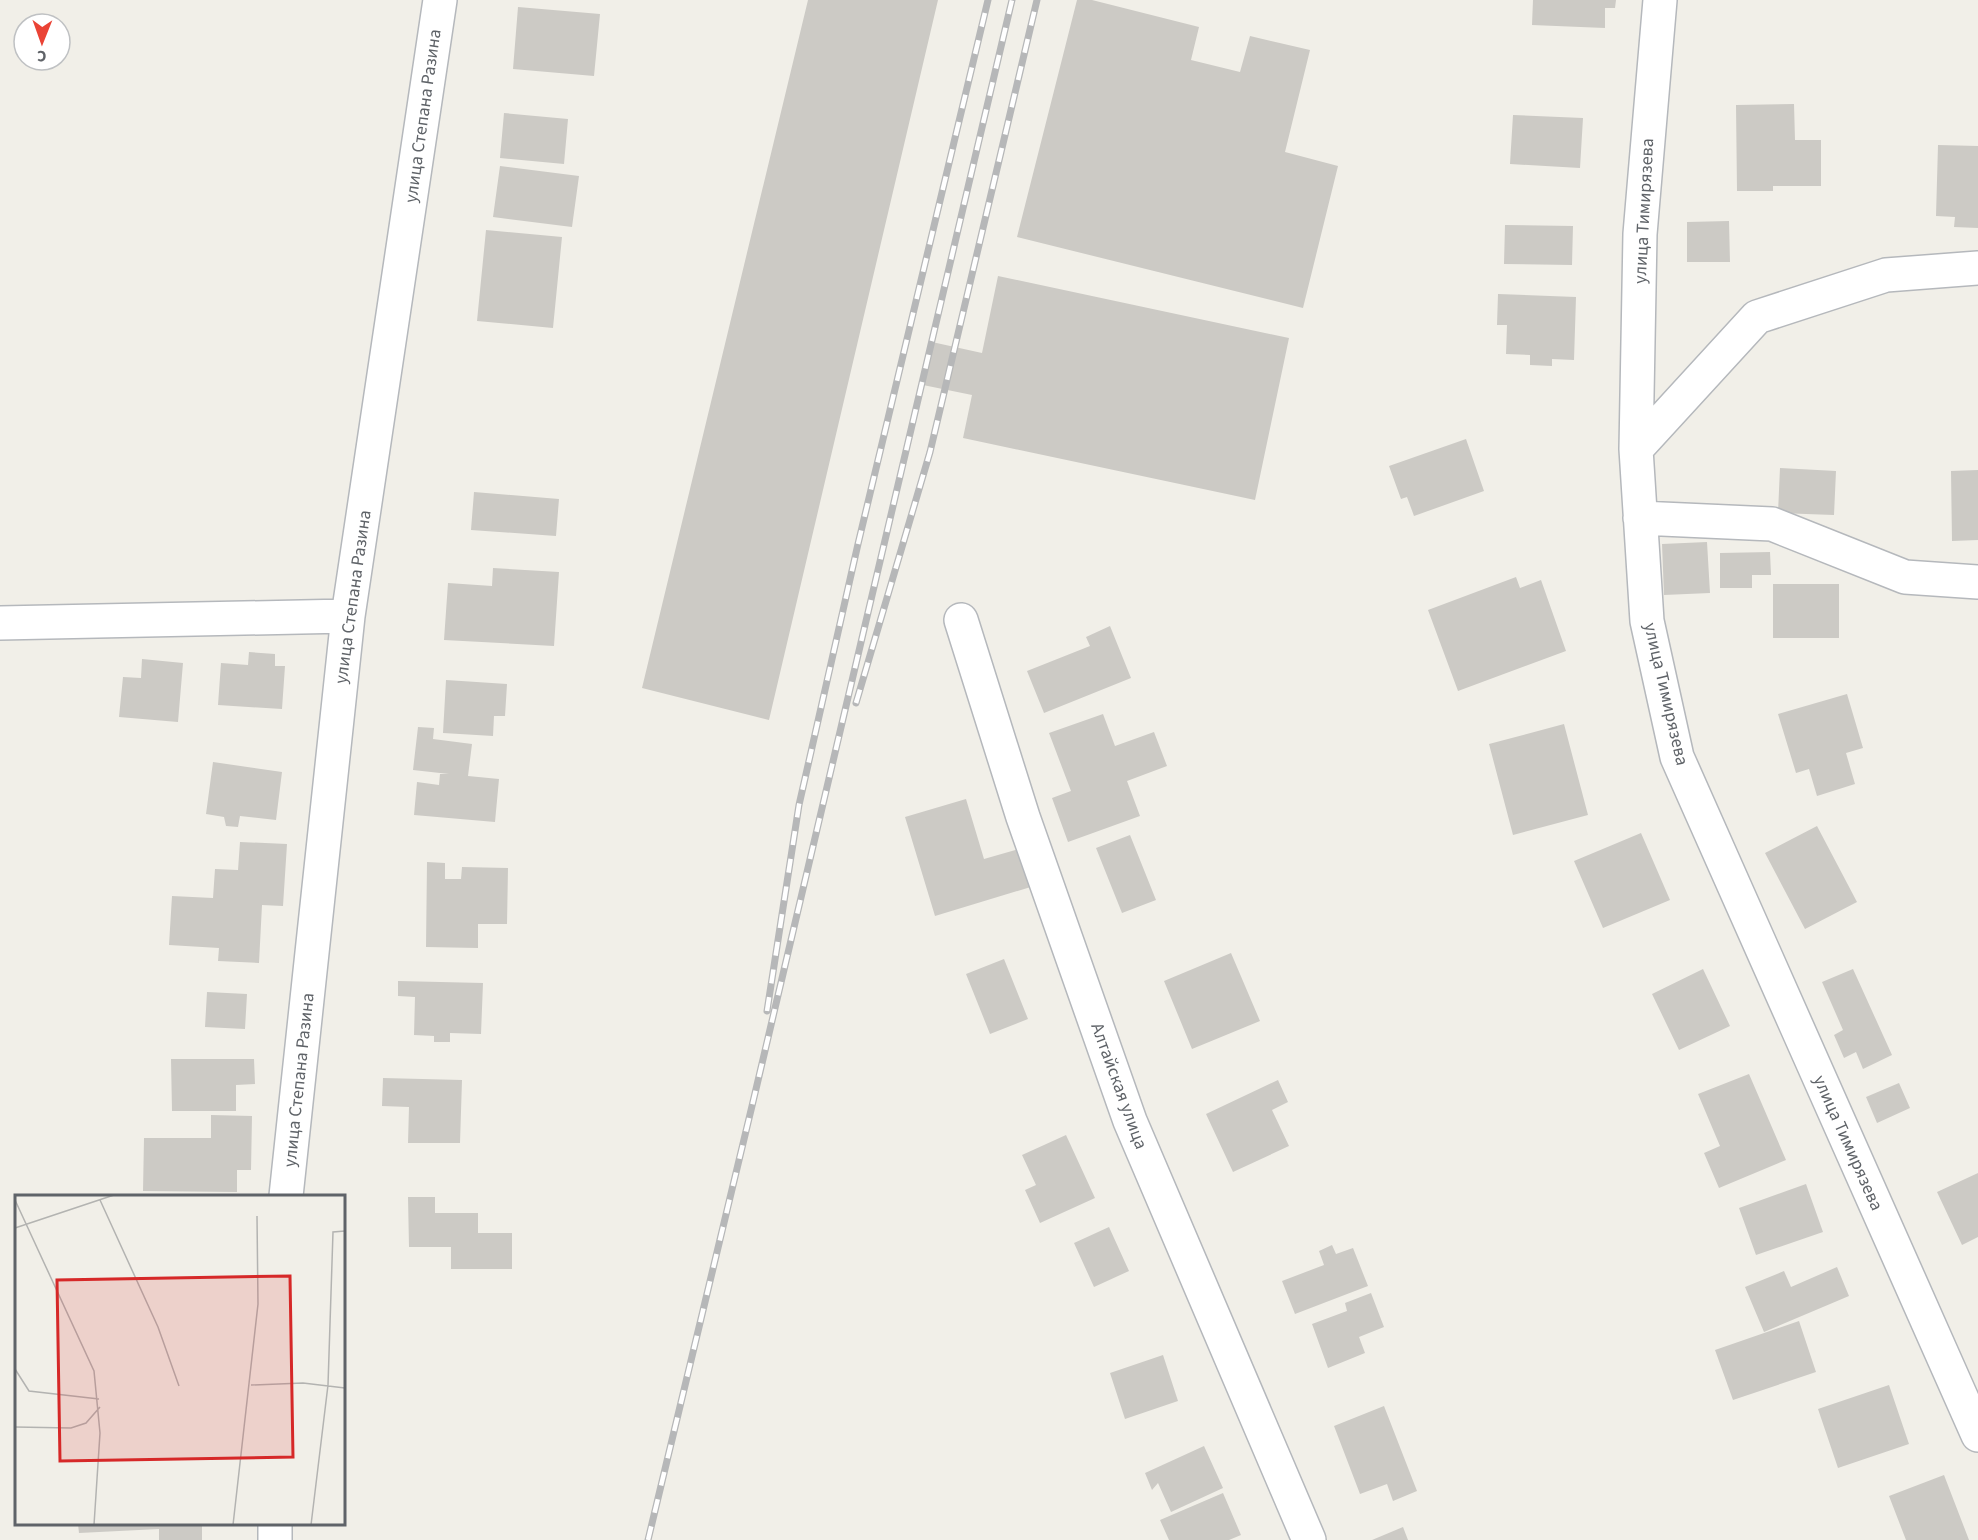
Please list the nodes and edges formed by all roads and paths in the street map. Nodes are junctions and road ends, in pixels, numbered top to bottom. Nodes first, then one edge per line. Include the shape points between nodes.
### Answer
1 (440, 0) edge
2 (1660, 0) edge
3 (1978, 268) edge
4 (1636, 449) junction
5 (1641, 518) junction
6 (1978, 582) edge
7 (348, 616) junction
8 (961, 620) dead end
9 (0, 623) edge
10 (286, 1195) edge
11 (1978, 1435) edge
12 (1309, 1540) edge

1 - 7 street, улица Степана Разина
2 - 4 street, улица Тимирязева via 1640,234
3 - 4 street via 1886,275 1757,317
4 - 5 street, улица Тимирязева
5 - 6 street via 1772,524 1905,577
5 - 11 street, улица Тимирязева via 1647,621 1677,757
7 - 9 street
7 - 10 street, улица Степана Разина
8 - 12 street, Алтайская улица via 1023,817 1130,1121

